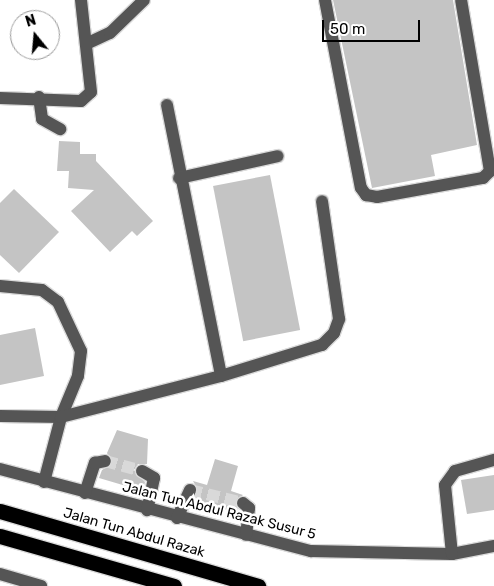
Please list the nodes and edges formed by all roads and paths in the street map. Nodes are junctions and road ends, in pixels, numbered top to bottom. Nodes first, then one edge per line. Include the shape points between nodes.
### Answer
1 (81, 0) edge
2 (144, 0) edge
3 (325, 0) edge
4 (461, 0) edge
5 (86, 44) junction
6 (39, 97) junction
7 (0, 98) edge
8 (167, 105) dead end
9 (60, 128) dead end
10 (278, 156) dead end
11 (179, 178) junction
12 (322, 201) dead end
13 (0, 286) edge
14 (221, 376) junction
15 (0, 416) edge
16 (61, 418) junction
17 (494, 460) edge
18 (105, 461) dead end
19 (0, 469) edge
20 (142, 471) dead end
21 (44, 482) junction
22 (190, 490) dead end
23 (86, 493) junction
24 (243, 503) dead end
25 (147, 510) junction
26 (0, 511) edge
27 (177, 518) junction
28 (246, 535) junction
29 (0, 536) edge
30 (494, 546) edge
31 (452, 554) junction
32 (0, 574) edge
33 (21, 583) edge
34 (41, 586) edge
35 (174, 586) edge
36 (258, 586) edge

1 - 5 street
2 - 5 street via 110,33
3 - 4 street via 361,188 366,196 377,197 483,178 490,171
5 - 6 street via 91,92 81,101
6 - 7 street
6 - 9 street via 42,119
8 - 11 street
10 - 11 street
11 - 14 street
12 - 14 street via 339,319 334,333 322,345
13 - 16 street via 42,290 58,302 74,328 81,351 78,376
14 - 16 street
15 - 16 street
16 - 21 street
17 - 31 street via 455,471 445,485
18 - 23 street via 95,463
19 - 21 street, Jalan Tun Abdul Razak Susur 5
20 - 25 street via 154,478
21 - 23 street, Jalan Tun Abdul Razak Susur 5
22 - 27 street
23 - 25 street, Jalan Tun Abdul Razak Susur 5
24 - 28 street via 248,508
25 - 27 street, Jalan Tun Abdul Razak Susur 5
26 - 36 highway, Jalan Tun Abdul Razak
27 - 28 street, Jalan Tun Abdul Razak Susur 5
28 - 31 street, Jalan Tun Abdul Razak Susur 5 via 311,551
29 - 35 highway
30 - 31 street, Jalan Tun Abdul Razak Susur 5
32 - 33 street
33 - 34 street

